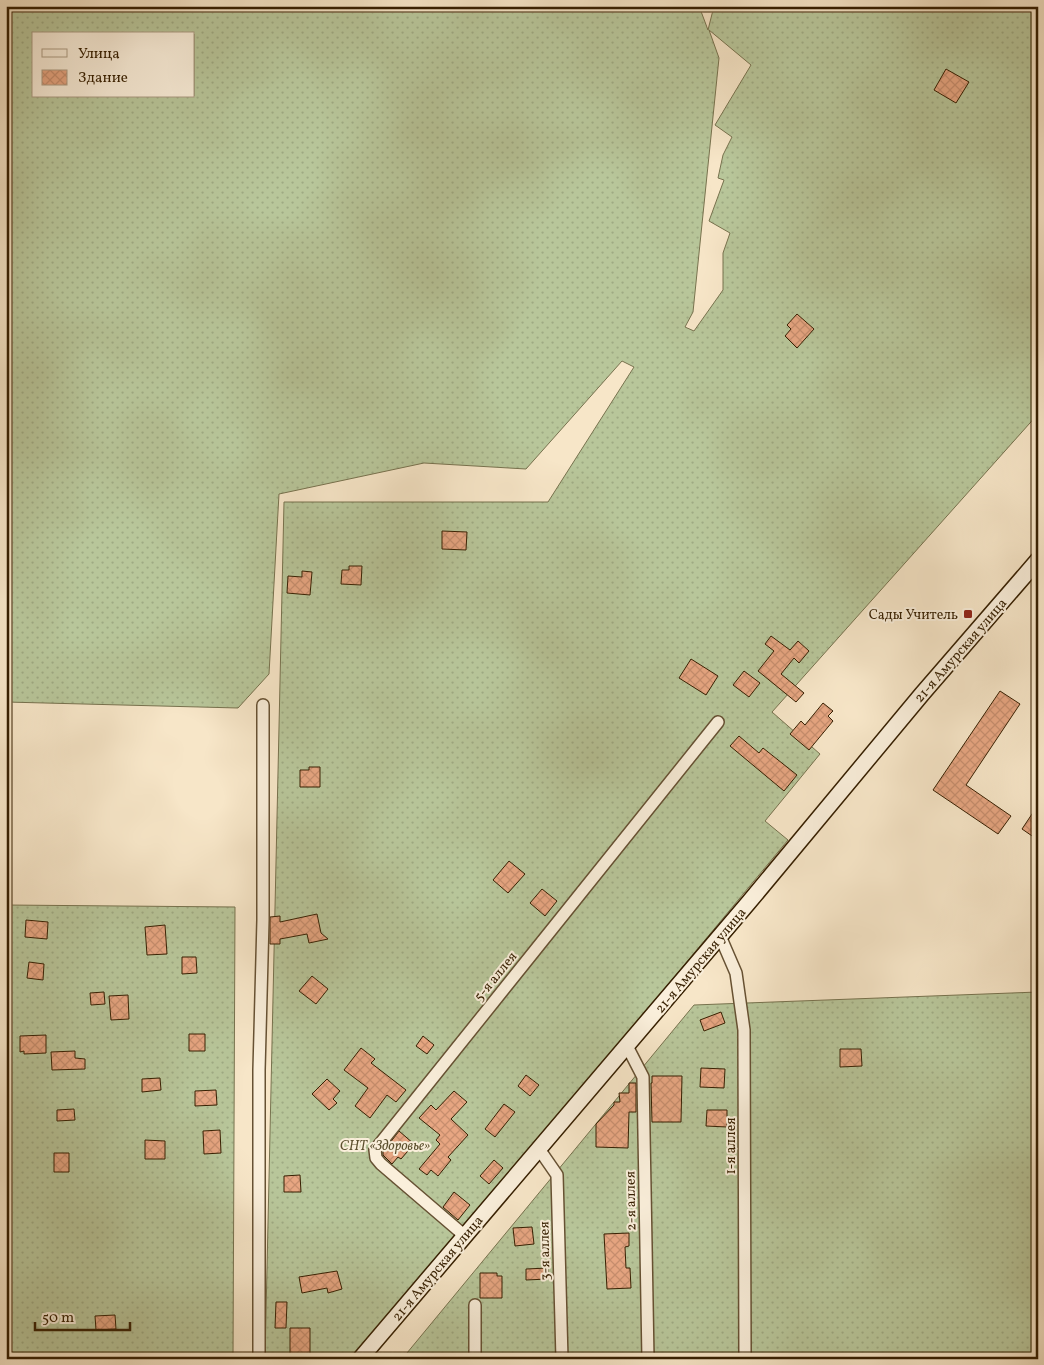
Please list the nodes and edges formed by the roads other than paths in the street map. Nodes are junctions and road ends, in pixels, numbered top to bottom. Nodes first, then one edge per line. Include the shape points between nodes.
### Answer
1 (1038, 560) edge
2 (263, 705) dead end
3 (718, 722) dead end
4 (720, 936) junction
5 (627, 1046) junction
6 (539, 1149) junction
7 (465, 1236) junction
8 (475, 1305) dead end
9 (259, 1359) edge
10 (360, 1359) edge
11 (475, 1359) edge
12 (562, 1359) edge
13 (648, 1359) edge
14 (745, 1359) edge

1 - 4 main road, 21-я Амурская улица
2 - 9 street
3 - 7 street, 5-я аллея via 375,1150 381,1164
4 - 5 main road, 21-я Амурская улица
4 - 14 street, 1-я аллея via 736,973 744,1030
5 - 6 main road, 21-я Амурская улица
5 - 13 street, 2-я аллея via 643,1077
6 - 7 main road, 21-я Амурская улица
6 - 12 street, 3-я аллея via 557,1176
7 - 10 main road, 21-я Амурская улица
8 - 11 street

